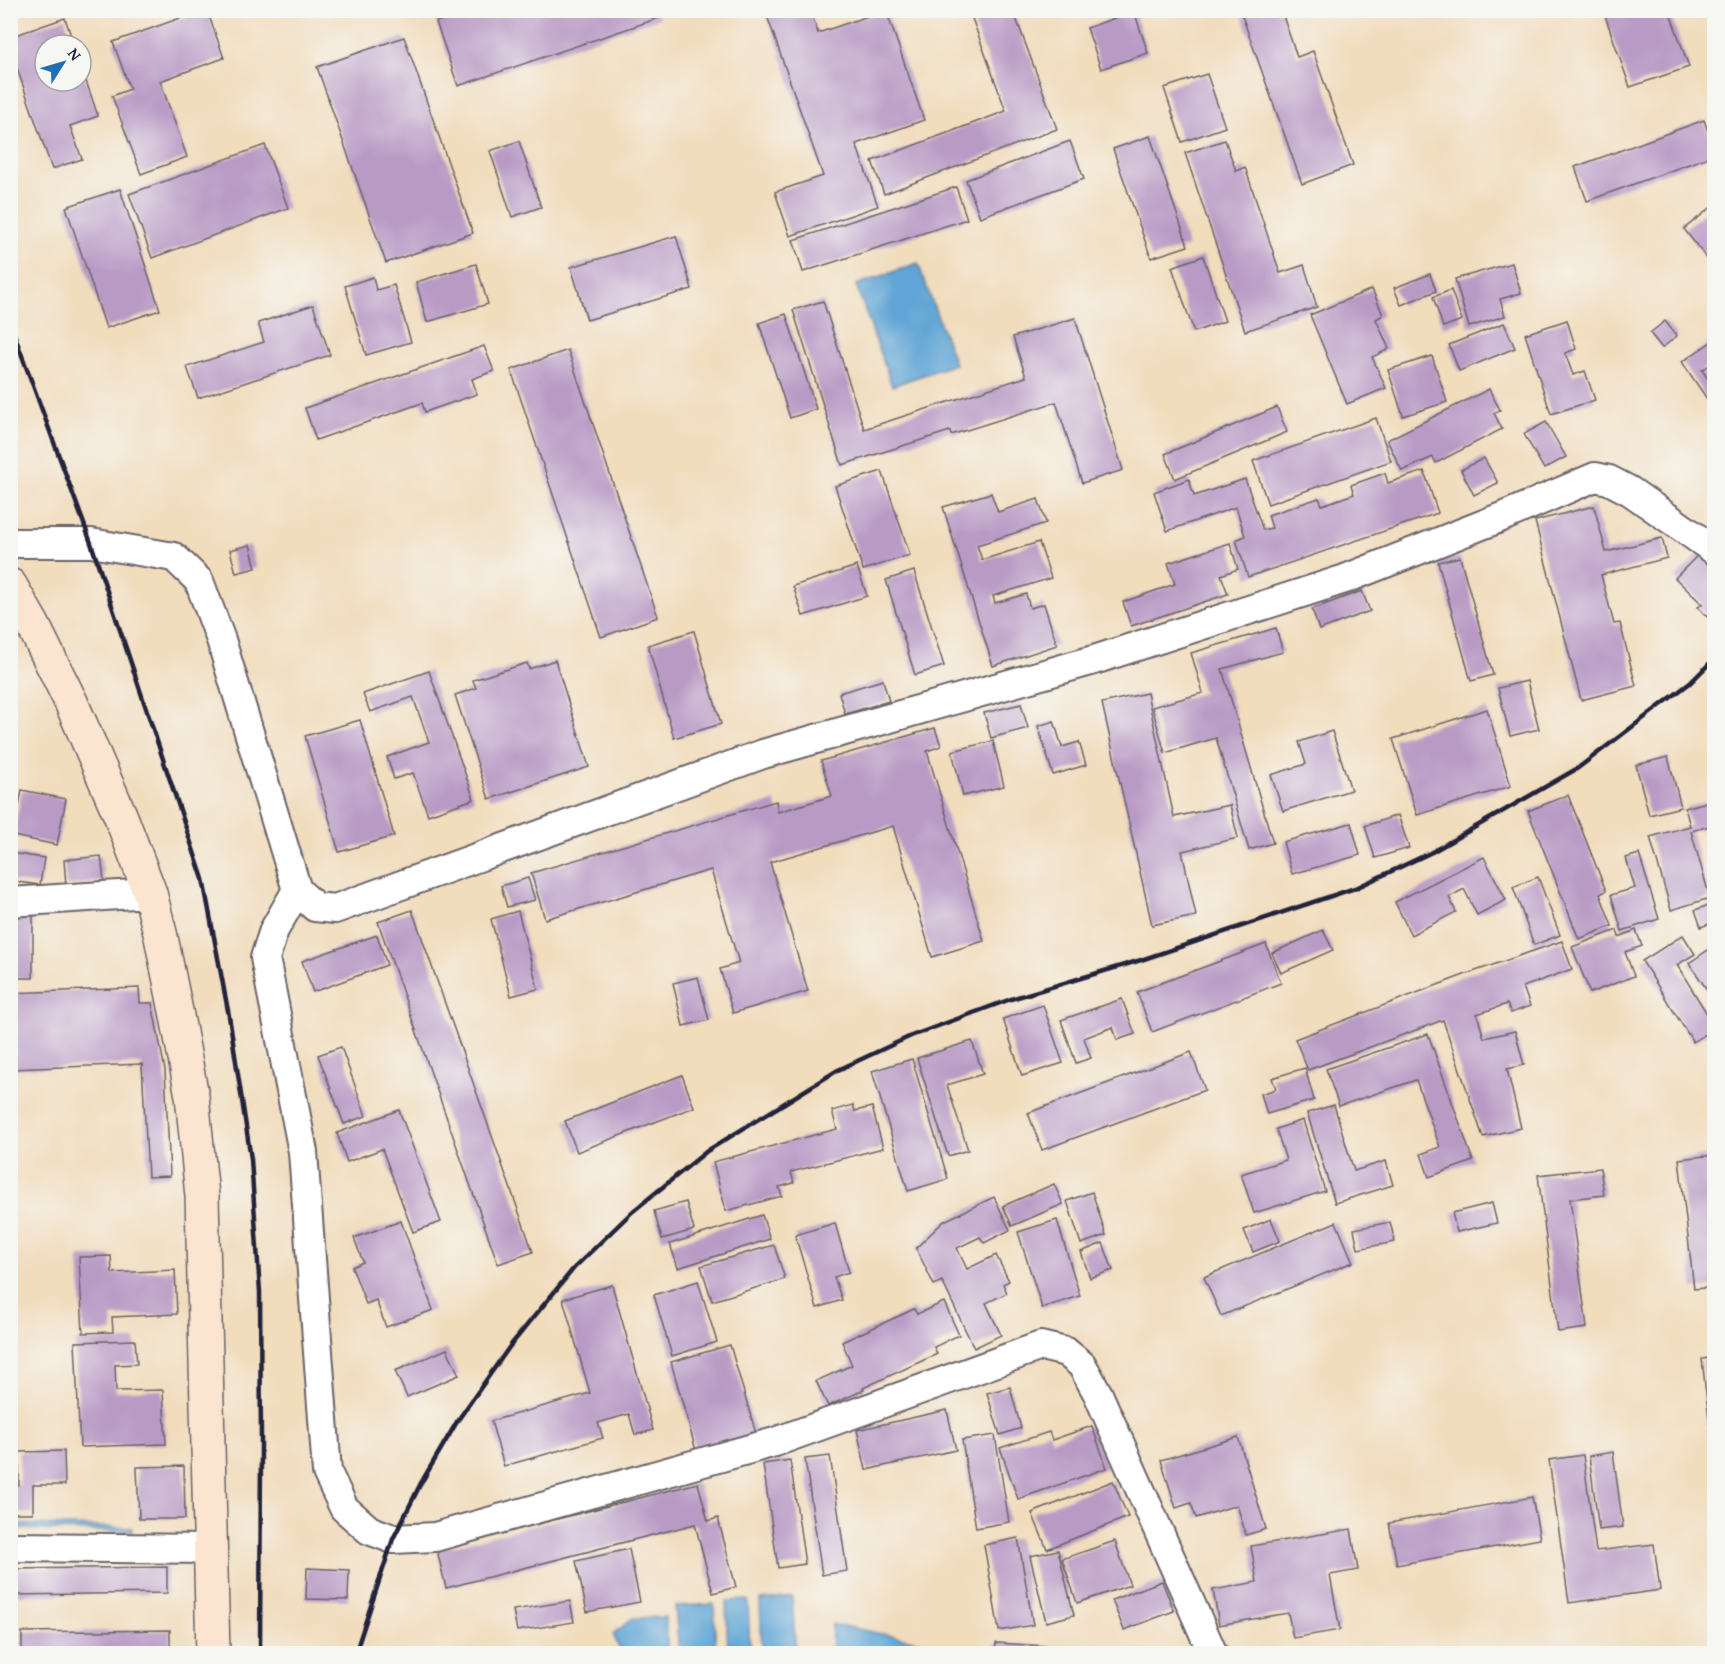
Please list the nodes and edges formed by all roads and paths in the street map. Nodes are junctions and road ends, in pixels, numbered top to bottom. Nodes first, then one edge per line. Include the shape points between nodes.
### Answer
1 (10, 543) edge
2 (1714, 550) edge
3 (10, 585) edge
4 (297, 890) junction
5 (150, 893) junction
6 (10, 902) edge
7 (10, 1547) edge
8 (210, 1549) junction
9 (213, 1653) edge
10 (1213, 1653) edge

1 - 4 street via 92,543 174,557 199,581 221,640
2 - 4 street via 1630,491 1595,477 1345,579 1094,660 763,754 335,909 315,907
3 - 5 street via 71,702
4 - 10 street via 274,930 266,958 303,1152 327,1472 345,1508 369,1530 393,1539 435,1537 775,1442 1041,1346 1066,1352 1082,1365
5 - 6 street
5 - 8 street via 192,1096 202,1196
7 - 8 street
8 - 9 street

